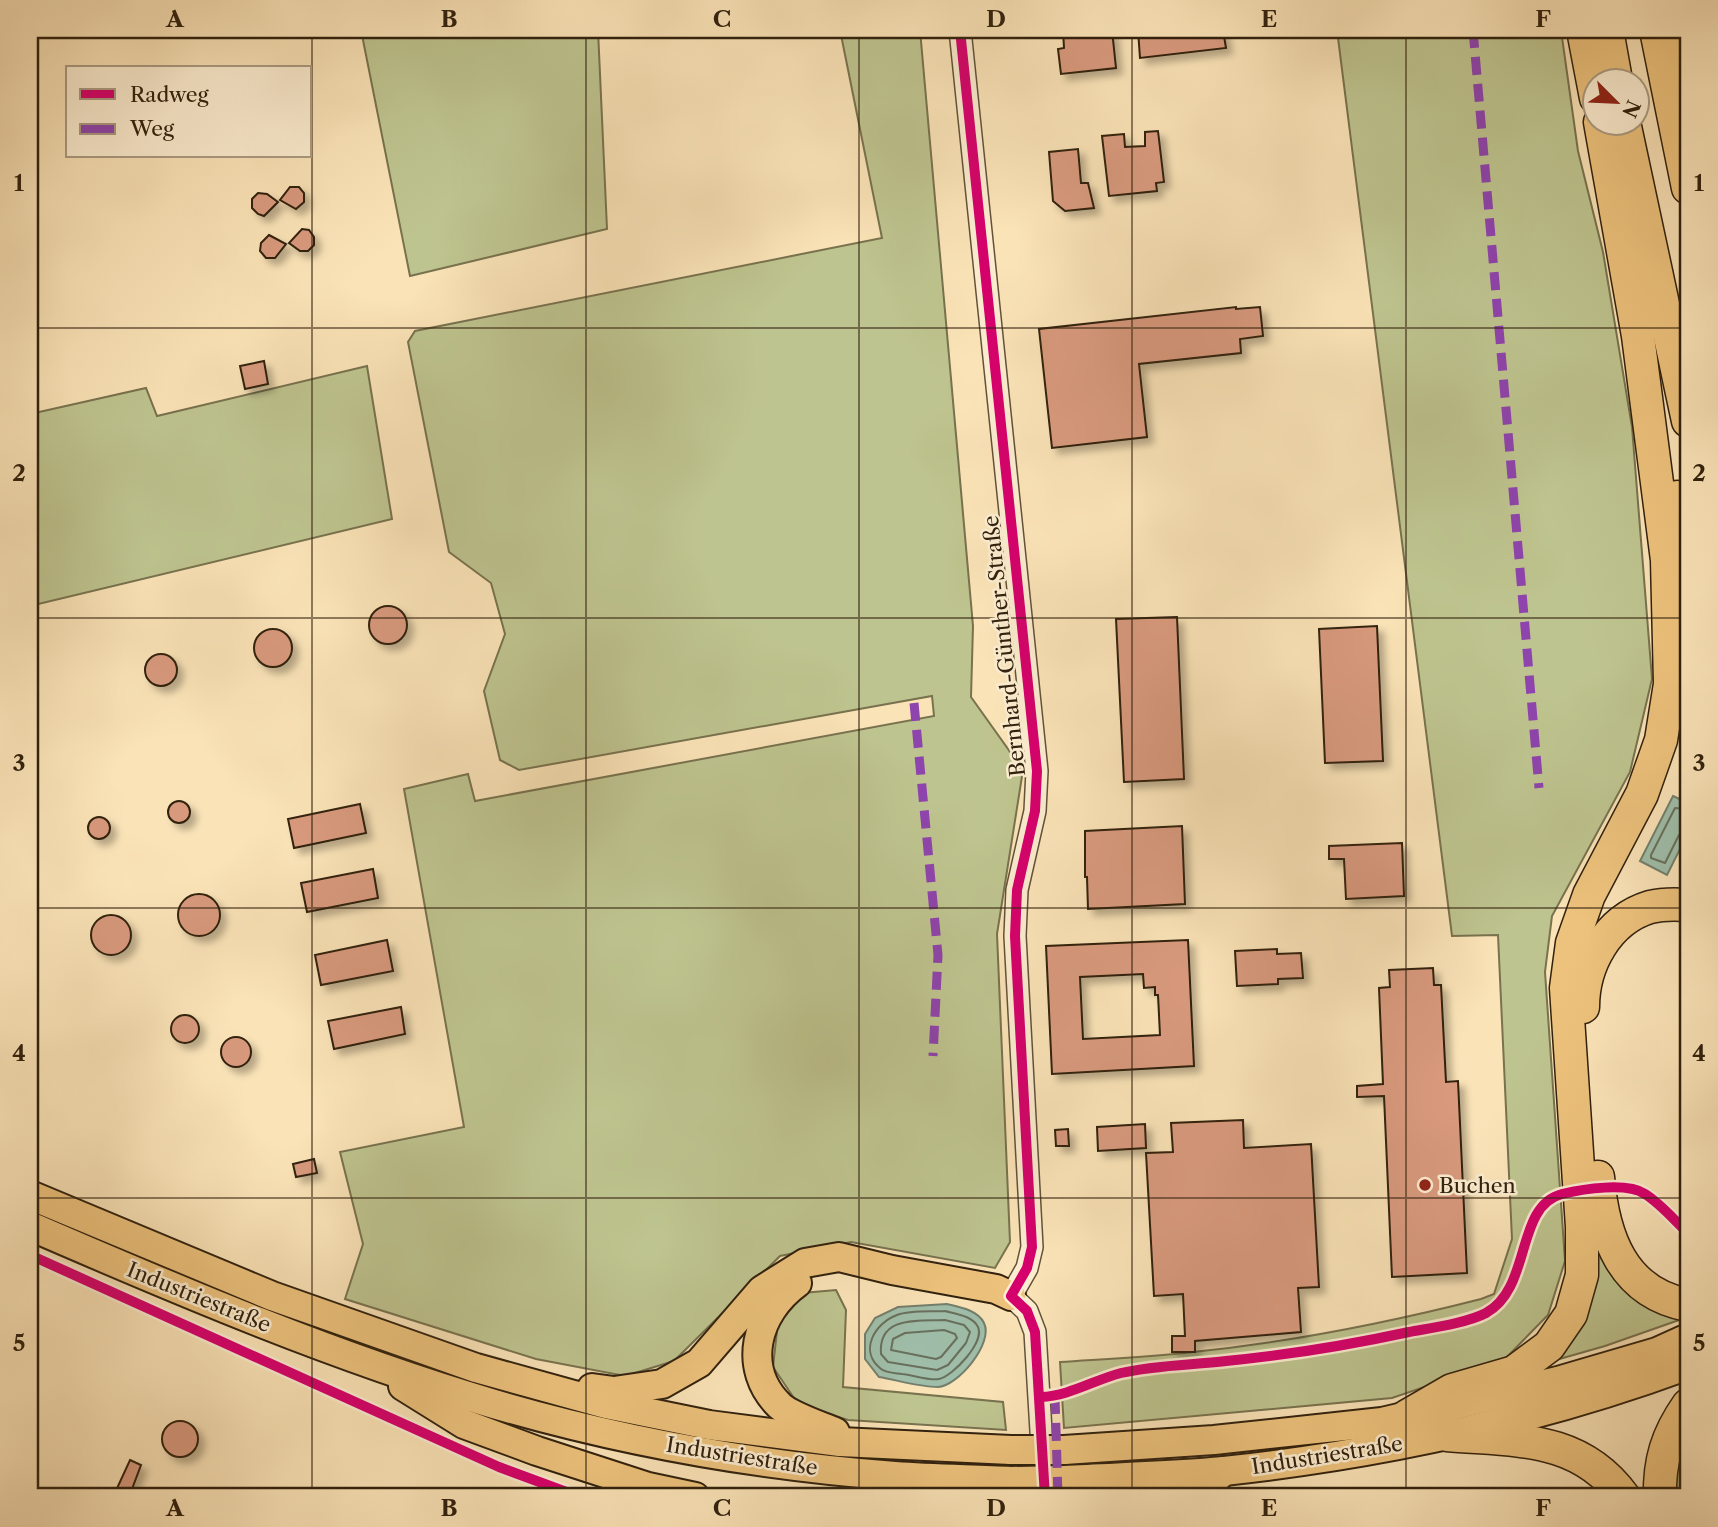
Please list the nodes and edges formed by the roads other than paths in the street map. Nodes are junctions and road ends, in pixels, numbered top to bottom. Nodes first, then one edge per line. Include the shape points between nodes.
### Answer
1 (960, 30) edge
2 (1583, 30) edge
3 (1607, 30) edge
4 (1656, 30) edge
5 (1675, 30) edge
6 (1589, 66) edge
7 (1613, 66) edge
8 (1688, 72) edge
9 (1602, 136) edge
10 (1627, 136) edge
11 (1688, 188) edge
12 (1638, 336) junction
13 (1688, 421) edge
14 (1688, 544) edge
15 (1688, 905) edge
16 (30, 1195) edge
17 (30, 1226) edge
18 (892, 1270) junction
19 (1012, 1296) junction
20 (1688, 1305) edge
21 (1688, 1338) edge
22 (365, 1362) junction
23 (1688, 1365) edge
24 (476, 1368) junction
25 (1688, 1405) edge
26 (1407, 1416) junction
27 (1447, 1435) junction
28 (861, 1443) junction
29 (1224, 1471) junction
30 (1055, 1488) edge
31 (695, 1497) edge
32 (1193, 1497) edge
33 (1624, 1497) edge
34 (1660, 1497) edge

1 - 19 street, Bernhard-Günther-Straße via 1037,771 1035,811 1017,890 1015,936 1032,1247
2 - 6 highway
3 - 7 highway
4 - 11 highway
5 - 8 highway
9 - 12 highway
10 - 13 highway
12 - 14 highway
12 - 26 highway via 1667,560 1670,684 1661,740 1642,794 1589,895 1572,943 1566,989 1582,1275 1571,1314 1549,1346 1514,1372 1452,1390
15 - 20 highway via 1650,907 1610,933 1589,969 1583,1025 1601,1210 1611,1241 1639,1282 1659,1296
16 - 24 highway, Industriestraße via 272,1296
17 - 22 highway, Industriestraße via 262,1324
18 - 19 highway
18 - 24 highway via 839,1257 805,1263 762,1290 699,1363 662,1384 614,1391
18 - 28 highway via 804,1278 770,1309 757,1342 762,1381 782,1408
19 - 30 street via 1027,1311 1035,1332
21 - 26 highway, Industriestraße via 1657,1352 1558,1381
22 - 30 highway, Industriestraße, bridge via 496,1404 710,1453 895,1476 1012,1481
22 - 31 highway via 464,1424 648,1487
23 - 27 highway, Industriestraße via 1610,1392
24 - 28 highway, Industriestraße via 606,1404 696,1422
25 - 34 highway via 1666,1442
26 - 28 highway, Industriestraße, bridge via 1214,1440 1064,1450
27 - 29 highway, Industriestraße
27 - 33 highway via 1527,1441 1571,1452 1591,1464
29 - 30 highway, Industriestraße
29 - 32 highway

